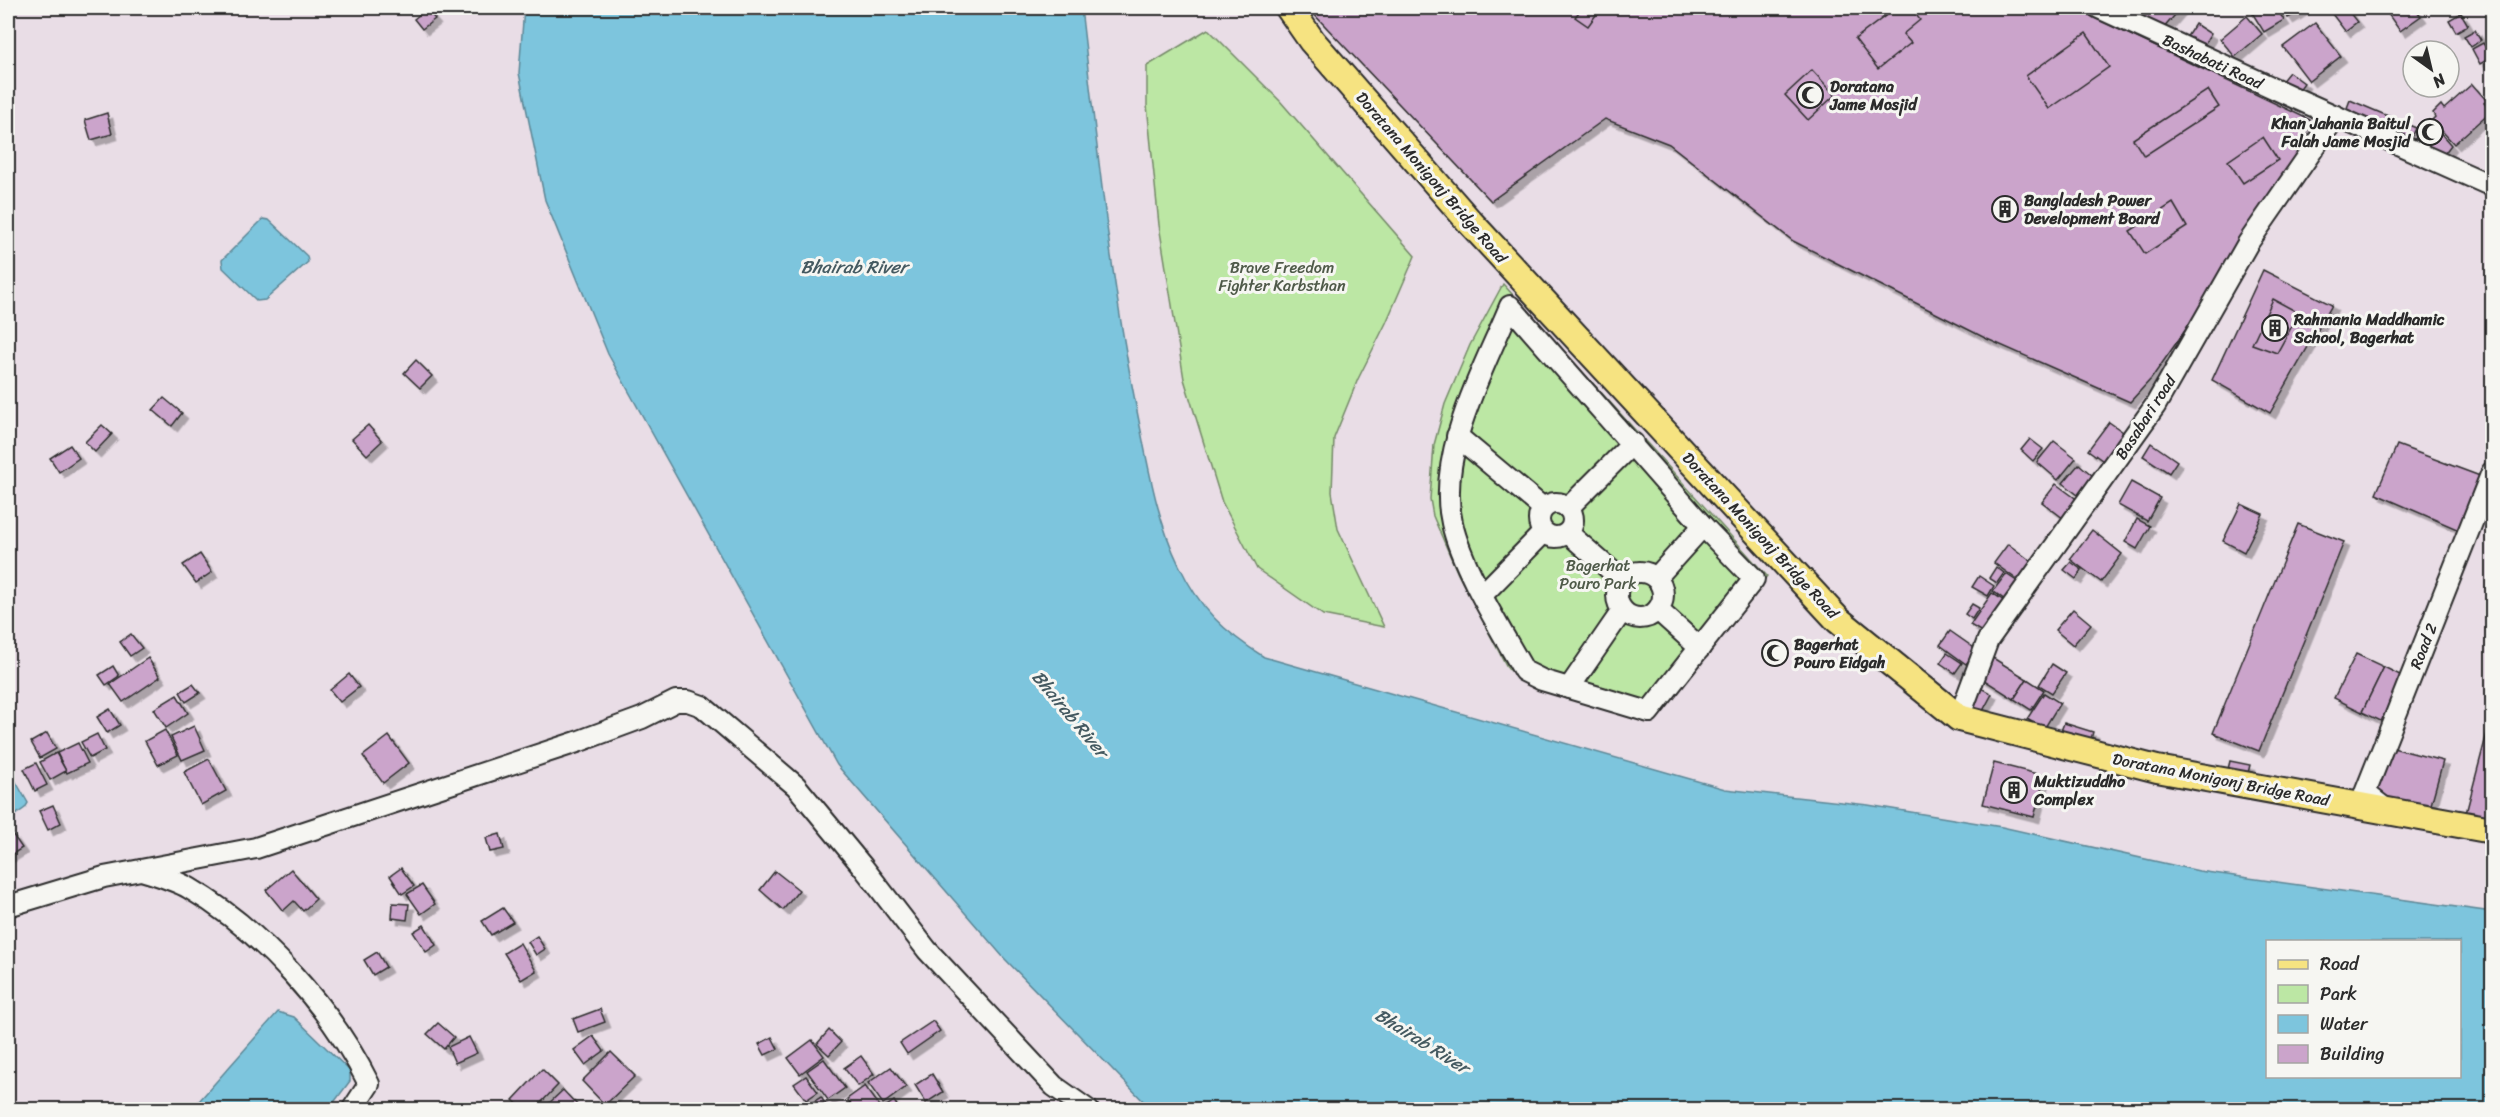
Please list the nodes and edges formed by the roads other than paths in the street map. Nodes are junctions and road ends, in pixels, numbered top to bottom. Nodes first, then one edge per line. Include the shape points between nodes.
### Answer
1 (1289, 8) edge
2 (2099, 8) edge
3 (2336, 116) junction
4 (2493, 186) edge
5 (1457, 436) junction
6 (1633, 443) junction
7 (2493, 472) edge
8 (1543, 508) junction
9 (1568, 508) junction
10 (1703, 526) junction
11 (1544, 533) junction
12 (1568, 533) junction
13 (1656, 578) junction
14 (1622, 580) junction
15 (1483, 594) junction
16 (1658, 610) junction
17 (1622, 611) junction
18 (1700, 648) junction
19 (1569, 688) junction
20 (1959, 718) junction
21 (2389, 811) junction
22 (2493, 830) edge
23 (142, 870) junction
24 (8, 906) edge
25 (352, 1110) edge
26 (1088, 1110) edge

1 - 20 main road, Doratana Monigonj Bridge Road via 1312,41 1469,221 1838,620
2 - 3 street, Bashabati Road
3 - 4 street, Bashabati Road
3 - 20 street, Basabari road via 2248,243 2155,406 1988,640
5 - 6 street via 1510,306
5 - 8 street
5 - 15 street via 1448,486 1452,523
6 - 9 street
6 - 10 street
7 - 21 street, Road 2 via 2366,793
8 - 9 street via 1555,503
8 - 11 street via 1538,521
9 - 12 street via 1573,520
10 - 13 street
10 - 18 street via 1754,579
11 - 12 street via 1556,538
11 - 15 street
12 - 14 street
13 - 14 street via 1636,572
13 - 16 street via 1664,595
14 - 17 street via 1616,596
15 - 19 street via 1524,671
16 - 17 street via 1645,619
16 - 18 street
17 - 19 street
18 - 19 street via 1649,712
20 - 21 main road, Doratana Monigonj Bridge Road via 2157,769
21 - 22 main road, Doratana Monigonj Bridge Road
23 - 24 street via 104,877
23 - 25 street via 188,886 246,926 323,1009 353,1051 369,1084
23 - 26 street via 256,848 577,742 676,701 688,701 702,706 795,786 927,950 1054,1086

